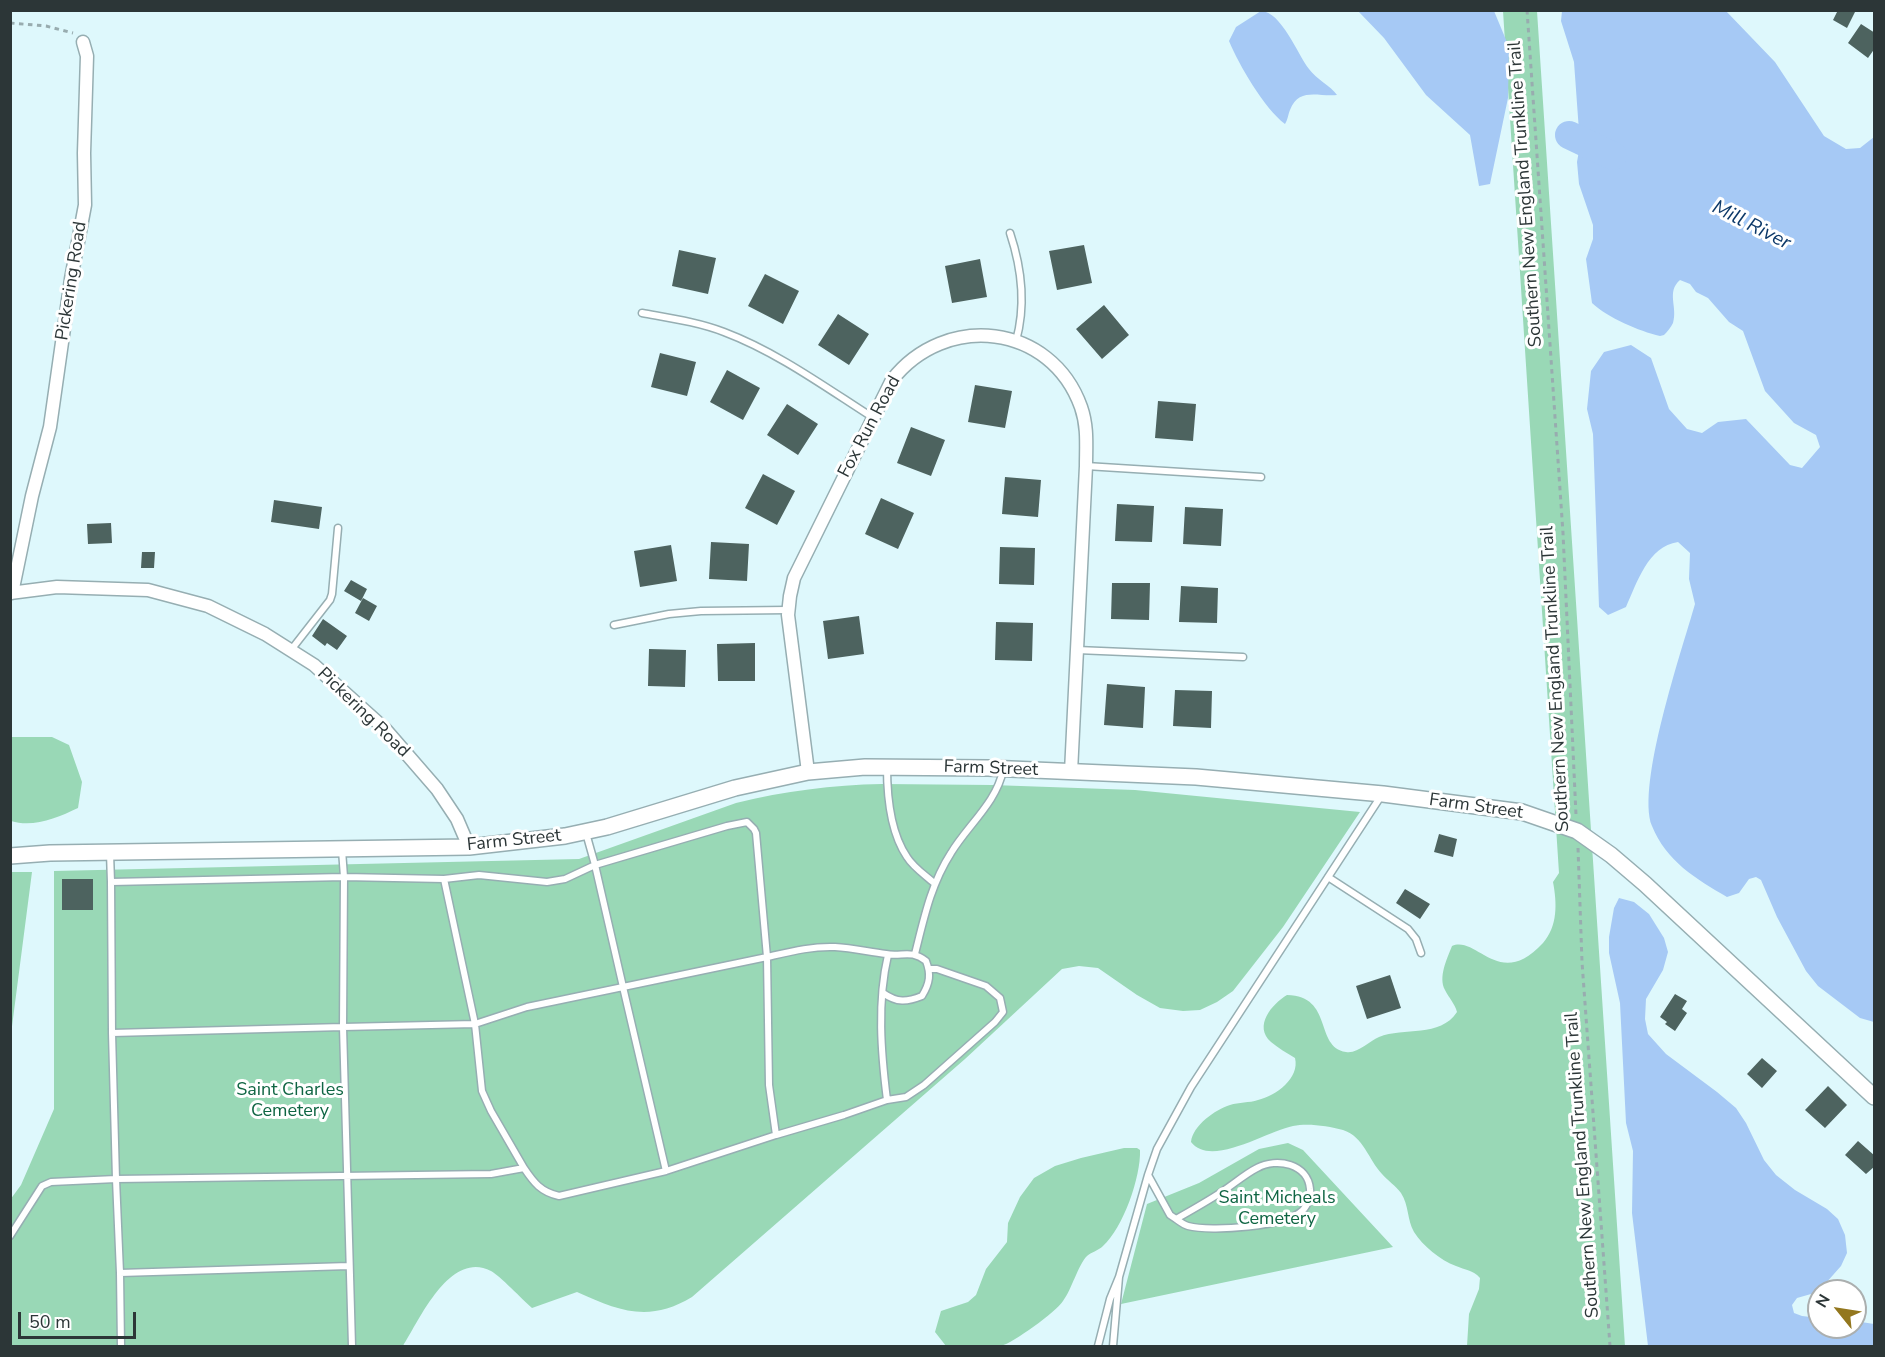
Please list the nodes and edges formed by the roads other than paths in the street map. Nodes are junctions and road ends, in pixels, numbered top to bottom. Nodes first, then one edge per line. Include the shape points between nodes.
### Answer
1 (83, 42) road end
2 (1010, 233) dead end
3 (642, 313) dead end
4 (1016, 341) junction
5 (872, 417) junction
6 (1086, 466) junction
7 (1261, 477) dead end
8 (338, 528) dead end
9 (11, 593) edge
10 (789, 610) junction
11 (614, 625) dead end
12 (1077, 650) junction
13 (290, 651) junction
14 (1243, 657) dead end
15 (887, 767) junction
16 (1003, 769) junction
17 (808, 772) junction
18 (1071, 772) junction
19 (1383, 794) junction
20 (586, 832) junction
21 (469, 847) junction
22 (342, 848) junction
23 (110, 853) junction
24 (10, 856) edge
25 (595, 865) junction
26 (344, 877) junction
27 (1328, 877) junction
28 (444, 879) junction
29 (111, 882) junction
30 (934, 883) junction
31 (1421, 953) dead end
32 (915, 954) junction
33 (888, 955) junction
34 (766, 957) junction
35 (929, 969) junction
36 (623, 987) junction
37 (883, 993) junction
38 (475, 1024) junction
39 (342, 1027) junction
40 (112, 1033) junction
41 (1875, 1097) edge
42 (886, 1100) junction
43 (776, 1135) junction
44 (524, 1168) junction
45 (666, 1171) junction
46 (348, 1175) junction
47 (1148, 1175) junction
48 (116, 1179) junction
49 (1176, 1219) junction
50 (10, 1236) edge
51 (349, 1266) junction
52 (120, 1273) junction
53 (1119, 1277) junction
54 (121, 1347) edge
55 (352, 1347) edge
56 (1098, 1347) edge
57 (1113, 1347) edge

1 - 9 street, Pickering Road via 87,56 84,205 50,428
2 - 4 lane via 1022,287 1021,324
3 - 5 lane via 723,331 793,367
4 - 5 street, Fox Run Road via 967,336 945,340 925,350 899,371
4 - 6 street, Fox Run Road via 1050,362 1072,388 1084,419
5 - 10 street, Fox Run Road via 794,578
6 - 7 lane
6 - 12 street, Fox Run Road
8 - 13 lane via 333,594
9 - 13 street, Pickering Road via 57,587 148,590 208,606
10 - 11 lane via 701,611
10 - 17 street, Fox Run Road
12 - 14 lane
12 - 18 street, Fox Run Road
13 - 21 street, Pickering Road via 314,665 385,729 437,789
15 - 16 street, Farm Street
15 - 17 street, Farm Street
15 - 30 lane via 887,790 900,843 907,857
16 - 18 street, Farm Street
16 - 30 lane via 996,790 951,852
17 - 20 street, Farm Street via 735,788
18 - 19 street, Farm Street via 1196,777
19 - 27 lane
19 - 41 street, Farm Street via 1522,812 1577,831 1645,884
20 - 21 street, Farm Street
20 - 25 lane
21 - 22 street, Farm Street
22 - 23 street, Farm Street
22 - 26 lane
23 - 24 street, Farm Street
23 - 29 lane
25 - 28 lane via 565,879 547,882 478,875
25 - 34 lane via 747,822 756,833
25 - 36 lane
26 - 28 lane
26 - 29 lane
26 - 39 lane
27 - 31 lane via 1408,929
27 - 47 lane via 1191,1087 1157,1149
28 - 38 lane
29 - 40 lane
30 - 32 lane
32 - 33 lane
32 - 35 lane via 926,961
33 - 34 lane via 833,947
33 - 37 lane
34 - 36 lane
34 - 43 lane via 769,1084
35 - 37 lane via 929,985 922,996 902,1002
35 - 42 lane via 986,986 1000,998 1003,1012 924,1085 906,1096
36 - 38 lane via 527,1007
36 - 45 lane
37 - 42 lane via 881,1053
38 - 39 lane
38 - 44 lane via 482,1091
39 - 40 lane
39 - 46 lane
40 - 48 lane
42 - 43 lane
43 - 45 lane
44 - 45 lane via 536,1185 559,1196
44 - 46 lane via 491,1174
46 - 48 lane
46 - 51 lane
47 - 49 lane
47 - 53 lane
48 - 50 lane via 51,1182 42,1186
48 - 52 lane
49 - 49 lane via 1186,1226 1215,1229 1271,1223 1303,1210 1311,1193 1309,1179 1290,1164 1258,1167
51 - 52 lane
51 - 55 lane
52 - 54 lane
53 - 56 lane
53 - 57 lane

